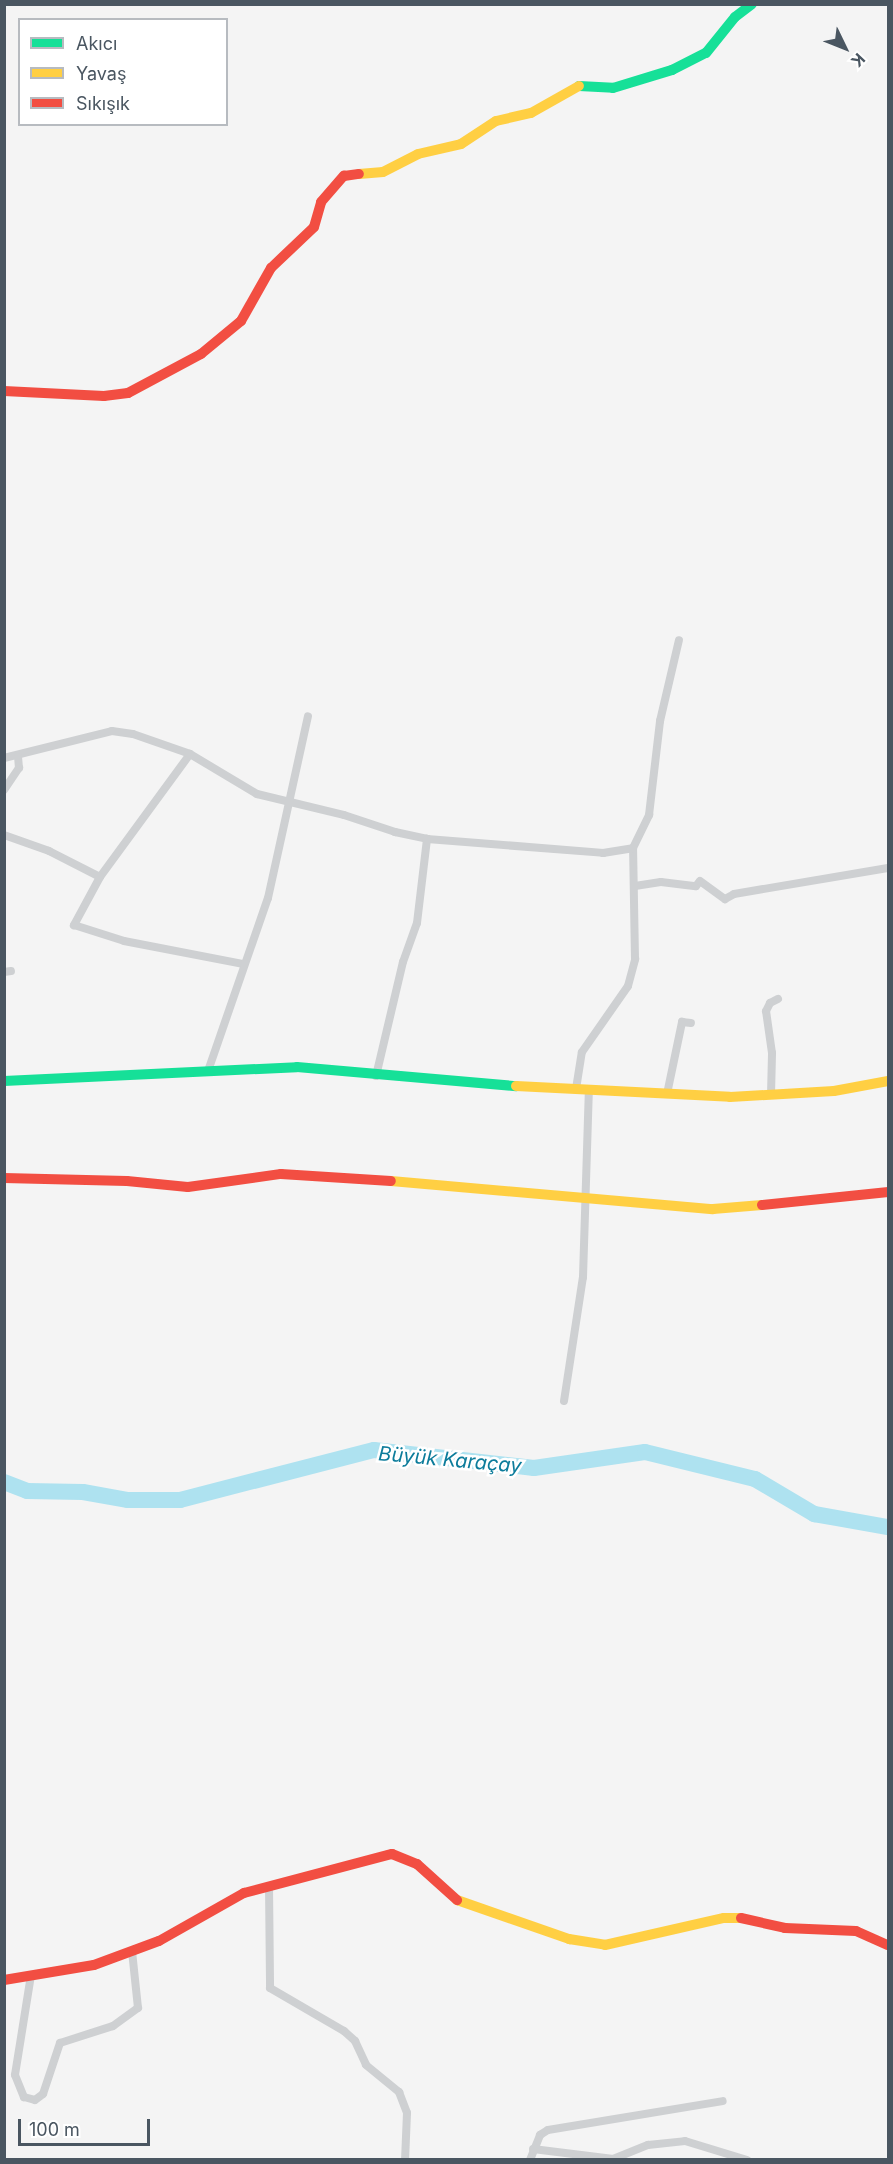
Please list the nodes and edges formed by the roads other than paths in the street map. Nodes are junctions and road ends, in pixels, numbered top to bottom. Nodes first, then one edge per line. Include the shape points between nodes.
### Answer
1 (752, 4) edge
2 (4, 391) edge
3 (679, 640) dead end
4 (308, 716) dead end
5 (190, 754) junction
6 (18, 757) junction
7 (4, 758) edge
8 (4, 790) edge
9 (287, 799) junction
10 (4, 835) edge
11 (427, 839) junction
12 (633, 848) junction
13 (888, 868) edge
14 (100, 877) junction
15 (635, 886) junction
16 (244, 964) junction
17 (778, 999) dead end
18 (691, 1023) dead end
19 (208, 1071) junction
20 (376, 1076) junction
21 (4, 1081) edge
22 (888, 1081) edge
23 (576, 1089) junction
24 (589, 1089) junction
25 (667, 1094) junction
26 (771, 1095) junction
27 (4, 1178) edge
28 (888, 1192) edge
29 (588, 1200) junction
30 (564, 1401) dead end
31 (269, 1886) junction
32 (888, 1945) edge
33 (132, 1951) junction
34 (31, 1975) junction
35 (4, 1980) edge
36 (723, 2101) dead end
37 (533, 2149) junction
38 (405, 2160) edge
39 (530, 2160) edge
40 (747, 2160) edge

1 - 2 street via 735,17 706,53 672,70 613,88 571,88 531,113 496,121 461,144 418,154 383,172 344,176 321,202 314,227 271,268 241,321 201,354 156,381 128,393 104,396
3 - 12 street via 660,721 649,815
4 - 9 street
5 - 6 street via 133,734 112,731
5 - 9 street via 256,794
5 - 14 street
6 - 7 street
6 - 8 street via 20,768
9 - 11 street
9 - 16 street via 268,898
10 - 14 street via 49,851
11 - 12 street via 603,853
11 - 20 street via 417,923 403,962
12 - 15 street
13 - 15 street via 734,894 724,899 700,881 696,886 661,882
14 - 16 street via 74,925 124,940
15 - 23 street via 637,936 628,986 582,1052
16 - 19 street
17 - 26 street via 766,1011 772,1053
18 - 25 street via 682,1022
19 - 20 street via 297,1067
19 - 21 street
20 - 23 street
22 - 26 street via 834,1091
23 - 24 street
24 - 25 street
24 - 29 street
25 - 26 street
27 - 29 street via 127,1181 188,1187 281,1174
28 - 29 street via 713,1209
29 - 30 street via 583,1277
31 - 32 street via 392,1854 417,1864 459,1901 569,1939 605,1945 724,1918 740,1918 785,1928 856,1931
31 - 33 street via 244,1893 159,1941
31 - 38 street via 270,1988 344,2031 356,2041 366,2065 399,2092 407,2113
33 - 34 street via 94,1965
33 - 34 street via 138,2008 113,2026 60,2043 43,2094 35,2100 24,2097 15,2075
34 - 35 street
36 - 37 street via 548,2130 540,2135
37 - 39 street
37 - 40 street via 613,2158 648,2145 685,2141

